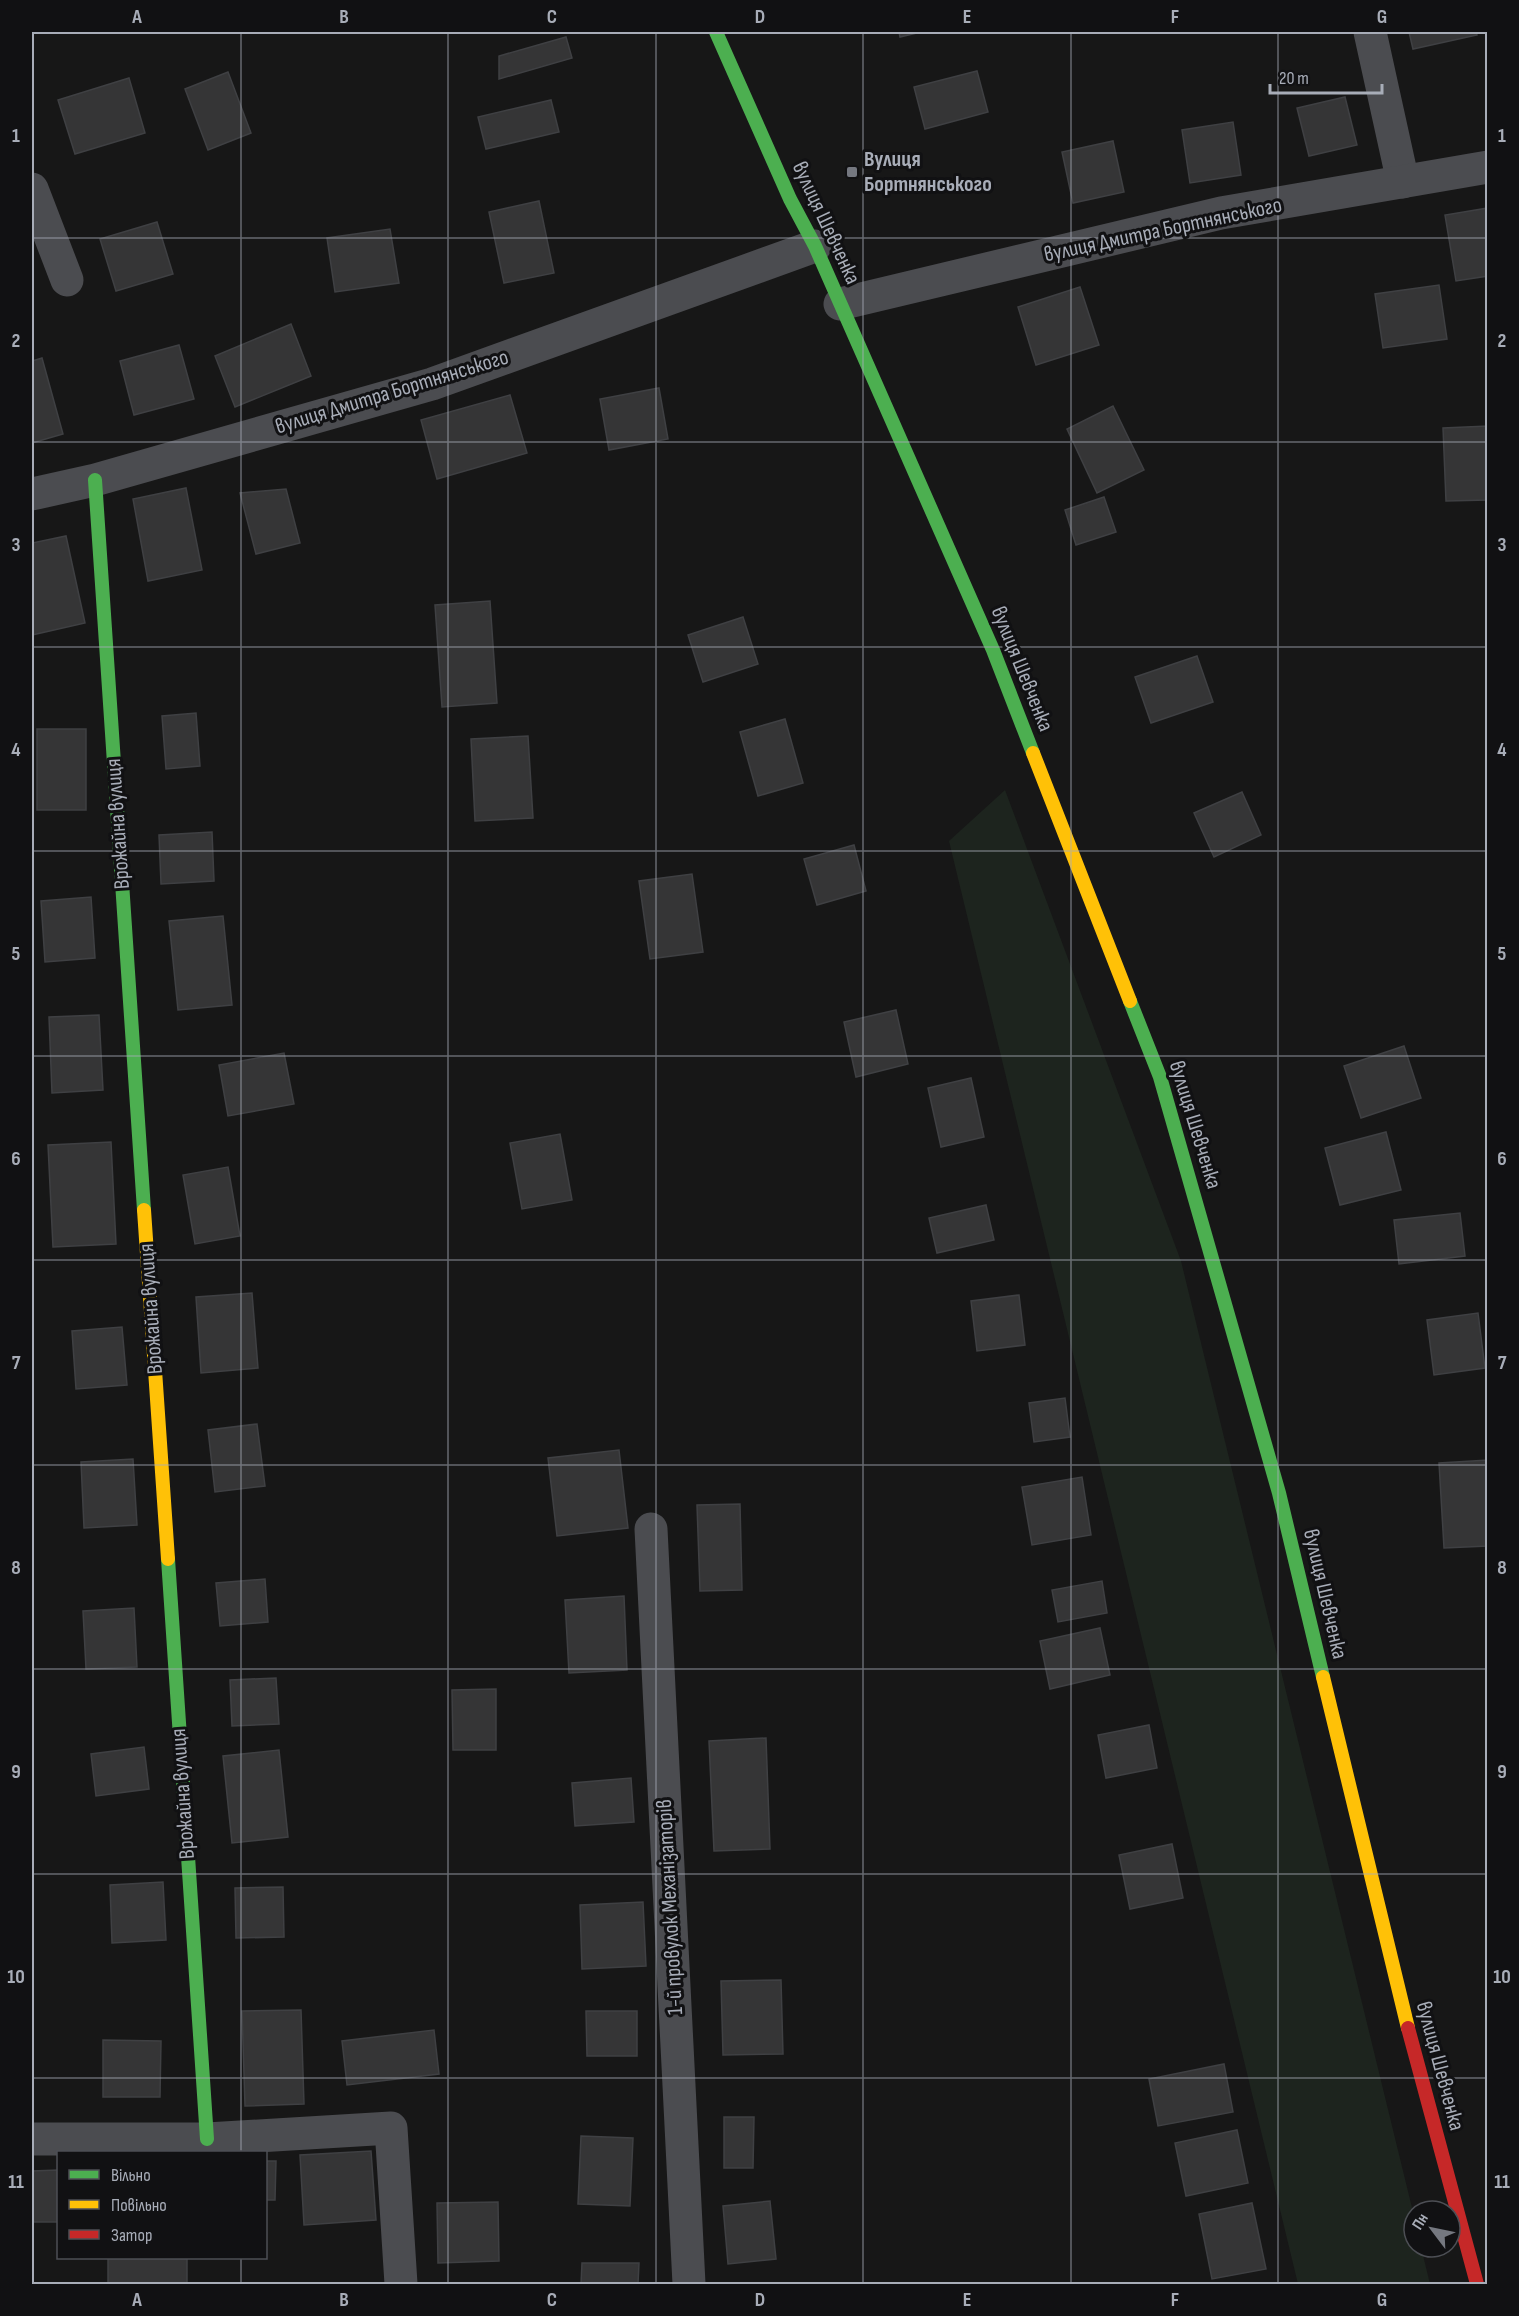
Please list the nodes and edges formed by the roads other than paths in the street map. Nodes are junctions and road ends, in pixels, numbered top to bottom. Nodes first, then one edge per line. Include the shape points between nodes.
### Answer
1 (716, 32) edge
2 (1370, 32) edge
3 (1488, 167) edge
4 (1403, 182) junction
5 (32, 189) edge
6 (815, 246) junction
7 (67, 280) dead end
8 (840, 304) junction
9 (95, 480) junction
10 (32, 494) edge
11 (651, 1529) dead end
12 (32, 2139) edge
13 (207, 2139) junction
14 (401, 2284) edge
15 (689, 2284) edge
16 (1477, 2284) edge

1 - 6 main road, вулиця Шевченка
2 - 4 street
3 - 4 street, вулиця Дмитра Бортнянського
4 - 8 street, вулиця Дмитра Бортнянського via 1221,213
5 - 7 street
6 - 8 main road, вулиця Шевченка
6 - 9 street, вулиця Дмитра Бортнянського via 432,384
8 - 16 main road, вулиця Шевченка via 993,650 1160,1077 1279,1493 1399,1994
9 - 10 street, вулиця Дмитра Бортнянського
9 - 13 main road, Врожайна вулиця
11 - 15 street, 1-й провулок Механізаторів
12 - 13 street
13 - 14 street via 391,2128

